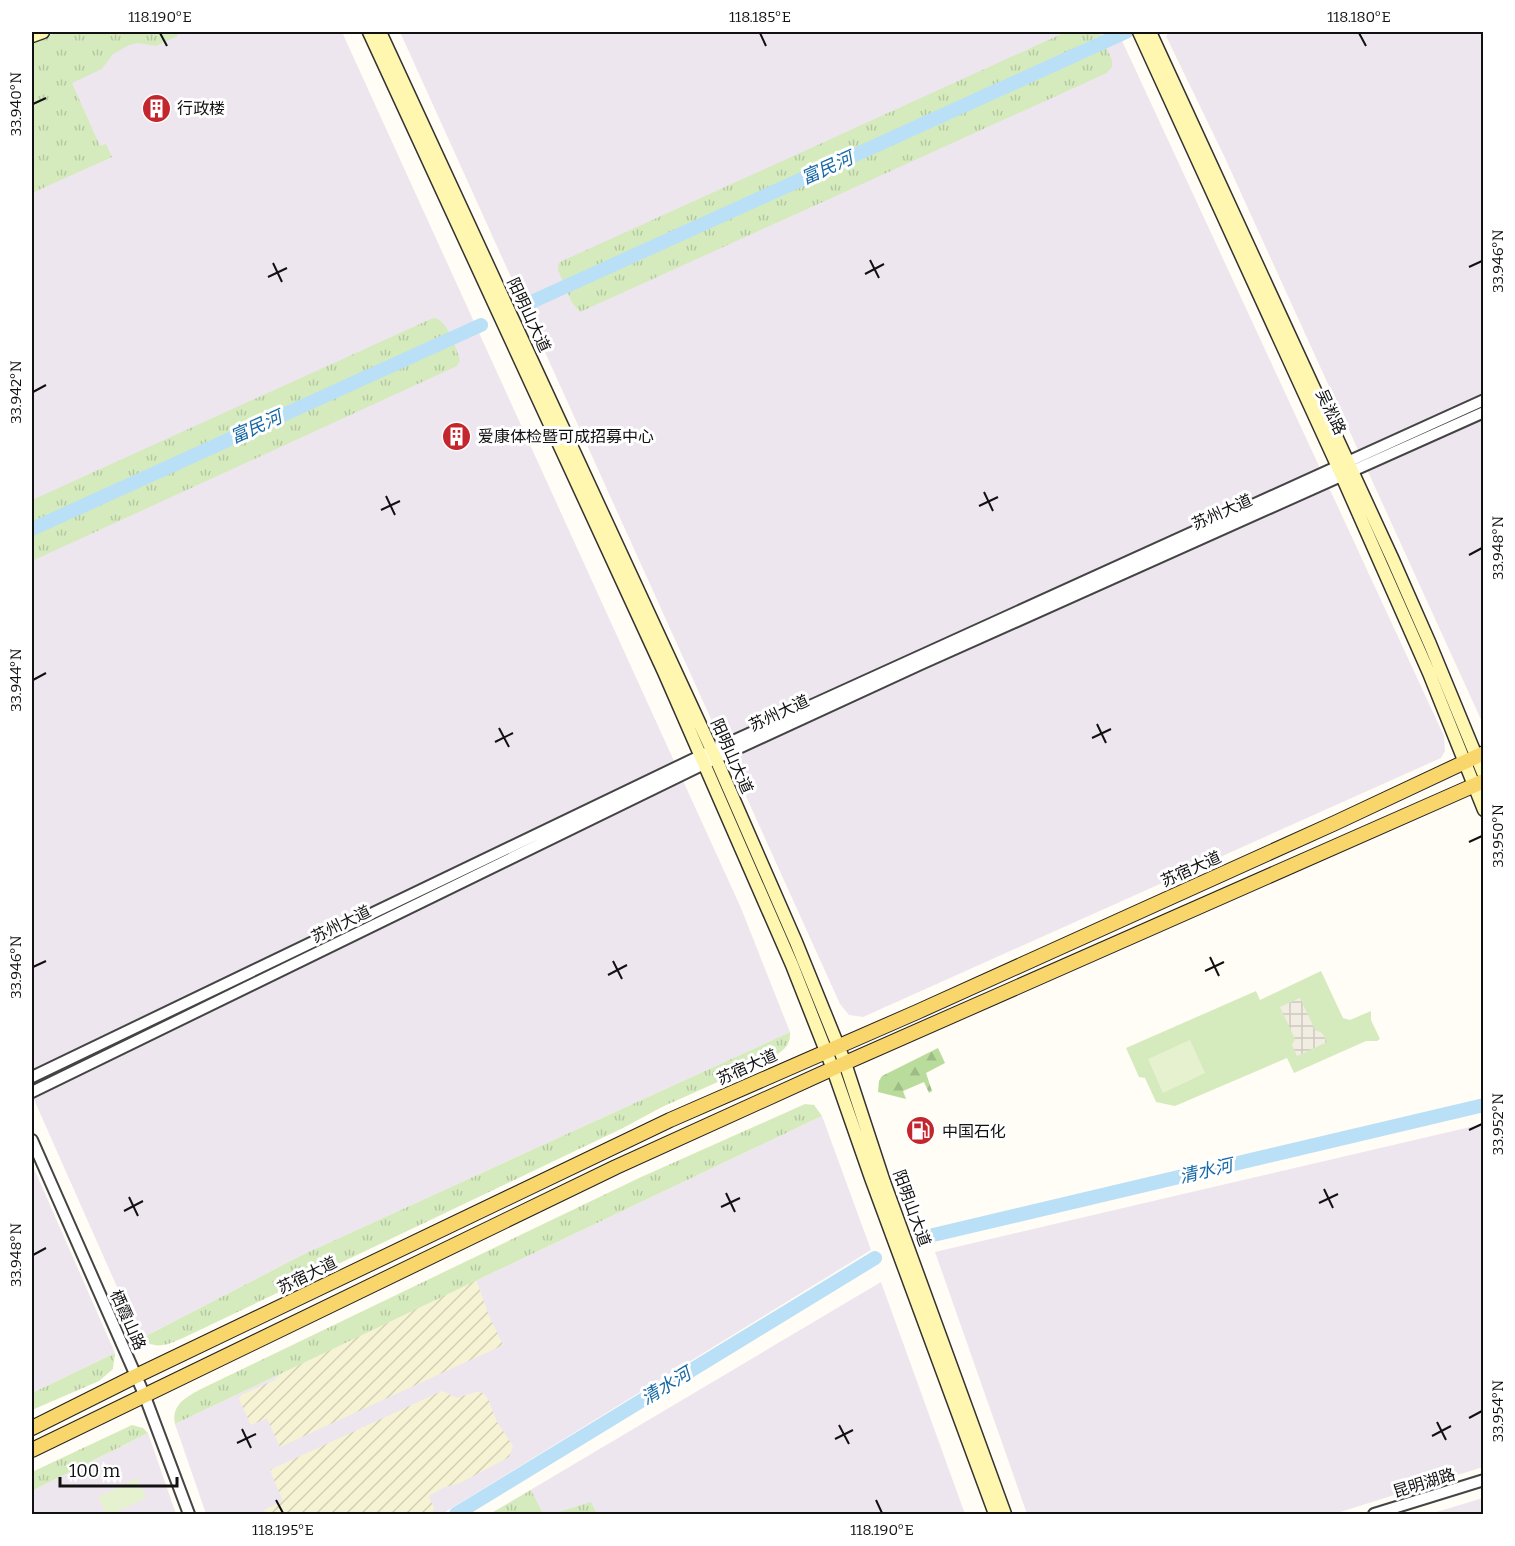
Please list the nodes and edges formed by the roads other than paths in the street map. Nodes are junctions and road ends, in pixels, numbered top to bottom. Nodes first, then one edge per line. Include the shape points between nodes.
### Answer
1 (43, 32) edge
2 (369, 32) edge
3 (380, 32) edge
4 (1139, 32) edge
5 (1150, 32) edge
6 (32, 36) edge
7 (1484, 400) edge
8 (1484, 412) edge
9 (1344, 468) junction
10 (714, 754) junction
11 (1475, 757) edge
12 (702, 760) junction
13 (1481, 781) edge
14 (1484, 810) edge
15 (832, 1048) junction
16 (839, 1066) junction
17 (32, 1077) edge
18 (32, 1092) edge
19 (32, 1140) edge
20 (136, 1376) junction
21 (144, 1394) junction
22 (32, 1428) edge
23 (32, 1450) edge
24 (1484, 1480) edge
25 (189, 1515) edge
26 (994, 1515) edge
27 (1005, 1515) edge
28 (1374, 1515) edge

1 - 6 main road
2 - 12 main road, 阳明山大道 via 564,451
3 - 10 main road, 阳明山大道
4 - 9 main road, 吴淞路
5 - 9 main road, 吴淞路
7 - 9 street, 苏州大道
8 - 9 street, 苏州大道
9 - 10 street, 苏州大道
9 - 11 main road, 吴淞路 via 1430,644
10 - 12 street, 苏州大道
10 - 15 main road, 阳明山大道
11 - 13 main road, 吴淞路
11 - 15 main road, 苏宿大道
12 - 15 main road, 阳明山大道
12 - 17 street, 苏州大道
12 - 18 street, 苏州大道
13 - 14 main road, 吴淞路
13 - 16 main road
15 - 16 main road, 阳明山大道
15 - 20 main road, 苏宿大道 via 670,1120
16 - 21 main road via 616,1167
16 - 26 main road, 阳明山大道 via 871,1178
16 - 27 main road, 阳明山大道
19 - 20 street, 栖霞山路
20 - 21 street, 栖霞山路
20 - 22 main road, 苏宿大道
21 - 23 main road
21 - 25 street, 栖霞山路
24 - 28 street, 昆明湖路

